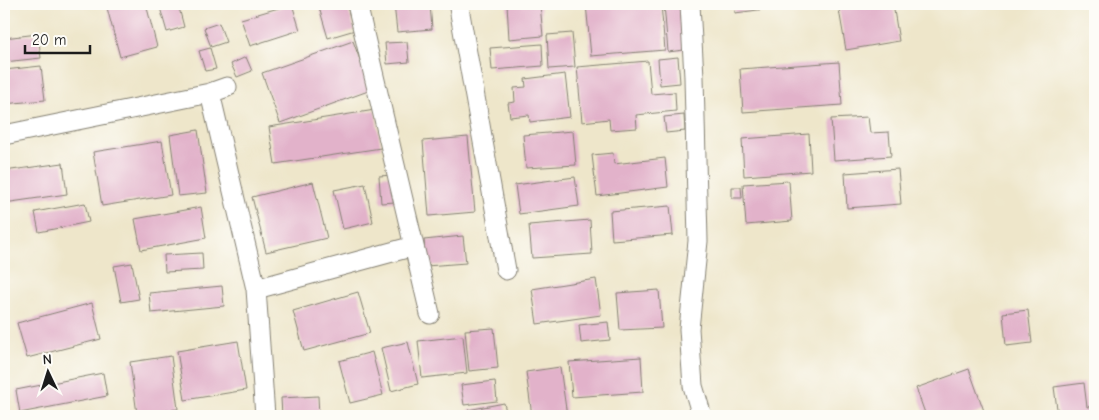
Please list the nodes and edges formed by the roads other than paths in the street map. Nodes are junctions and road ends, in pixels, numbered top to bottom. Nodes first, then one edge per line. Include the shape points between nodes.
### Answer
1 (357, 4) edge
2 (461, 4) edge
3 (690, 4) edge
4 (4, 135) edge
5 (414, 246) junction
6 (506, 270) dead end
7 (256, 289) junction
8 (430, 314) dead end
9 (265, 416) edge
10 (702, 416) edge

1 - 5 street
2 - 6 street via 459,8
3 - 10 street via 698,241 690,329 694,386
4 - 7 street via 219,90
5 - 7 street
5 - 8 street
7 - 9 street

